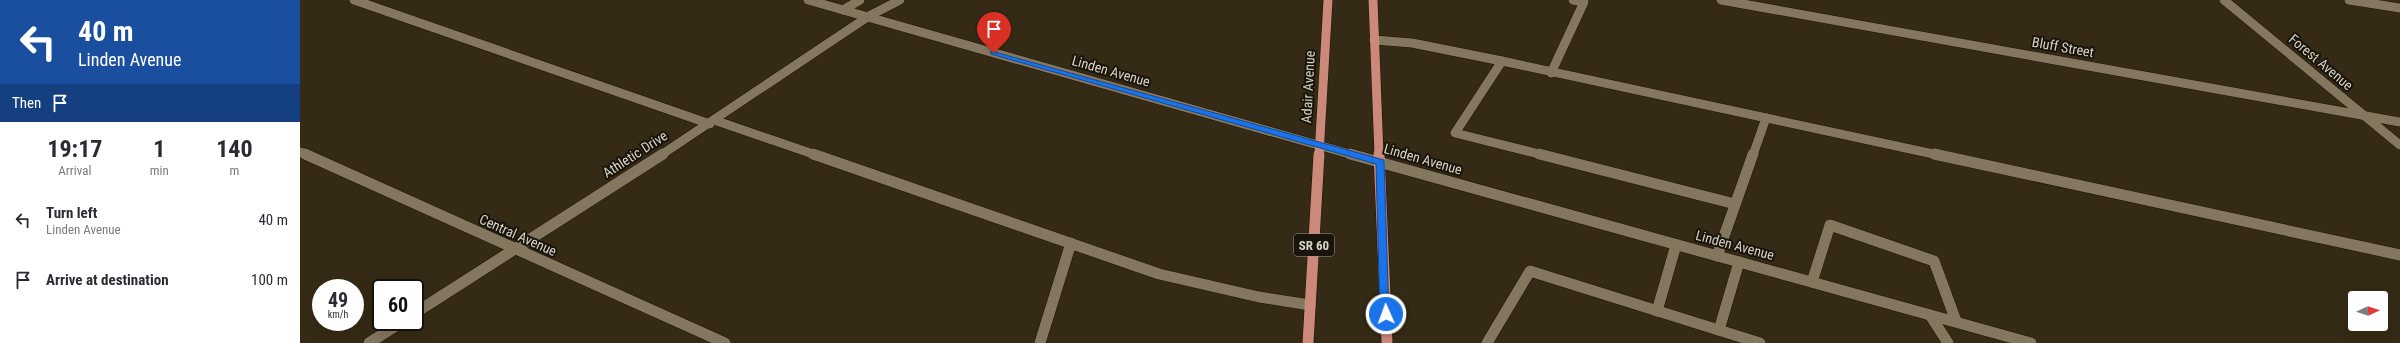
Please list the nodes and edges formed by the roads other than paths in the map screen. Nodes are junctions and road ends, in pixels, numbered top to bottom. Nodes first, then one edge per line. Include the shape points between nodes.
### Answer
1 (354, 0) edge
2 (382, 0) edge
3 (808, 0) edge
4 (860, 0) edge
5 (900, 0) edge
6 (1328, 0) edge
7 (1373, 0) edge
8 (1573, 0) edge
9 (1721, 0) edge
10 (2224, 0) edge
11 (2349, 0) edge
12 (370, 5) junction
13 (2400, 8) edge
14 (843, 10) junction
15 (869, 16) junction
16 (1374, 40) junction
17 (1502, 61) junction
18 (1551, 72) junction
19 (2364, 115) junction
20 (1766, 118) junction
21 (712, 122) junction
22 (2400, 122) edge
23 (2400, 145) edge
24 (1320, 146) junction
25 (300, 152) edge
26 (1380, 162) junction
27 (1735, 204) junction
28 (1071, 243) junction
29 (1676, 245) junction
30 (514, 250) junction
31 (2400, 255) edge
32 (1717, 256) junction
33 (1739, 262) junction
34 (1812, 282) junction
35 (1310, 305) junction
36 (424, 308) edge
37 (1657, 311) junction
38 (1930, 315) junction
39 (1956, 321) junction
40 (1719, 330) junction
41 (388, 331) edge
42 (369, 343) edge
43 (725, 343) edge
44 (1040, 343) edge
45 (1308, 343) edge
46 (1387, 343) edge
47 (1487, 343) edge
48 (1760, 343) edge
49 (1948, 343) edge
50 (2031, 343) edge

1 - 12 street
2 - 12 street
3 - 14 street, Linden Avenue
4 - 14 street
5 - 15 street, Athletic Drive
6 - 24 main road, Adair Avenue / SR 60
7 - 16 main road
8 - 18 street via 1584,2
9 - 19 street, Bluff Street
10 - 19 street, Forest Avenue
11 - 13 street
12 - 21 street
14 - 15 street, Linden Avenue
15 - 21 street, Athletic Drive
15 - 24 street, Linden Avenue
16 - 17 street via 1412,43
16 - 26 main road
17 - 18 street
17 - 27 street via 1455,133
18 - 20 street
19 - 22 street, Bluff Street
19 - 23 street, Forest Avenue
20 - 27 street
20 - 31 street
21 - 28 street
21 - 30 street, Athletic Drive
24 - 26 street, Linden Avenue
24 - 35 main road, Adair Avenue / SR 60
25 - 30 street, Central Avenue
26 - 29 street, Linden Avenue
26 - 46 main road
27 - 32 street
28 - 35 street via 1159,274 1259,297
28 - 44 street
29 - 32 street, Linden Avenue
29 - 37 street
30 - 36 street, Athletic Drive
30 - 43 street, Central Avenue
32 - 33 street, Linden Avenue
33 - 34 street, Linden Avenue
33 - 40 street
34 - 38 street, Linden Avenue
34 - 39 street via 1830,225 1934,261
35 - 45 main road, Adair Avenue / SR 60
37 - 40 street
37 - 47 street via 1530,271
38 - 39 street, Linden Avenue
38 - 49 street
39 - 50 street, Linden Avenue
40 - 48 street
41 - 42 street

